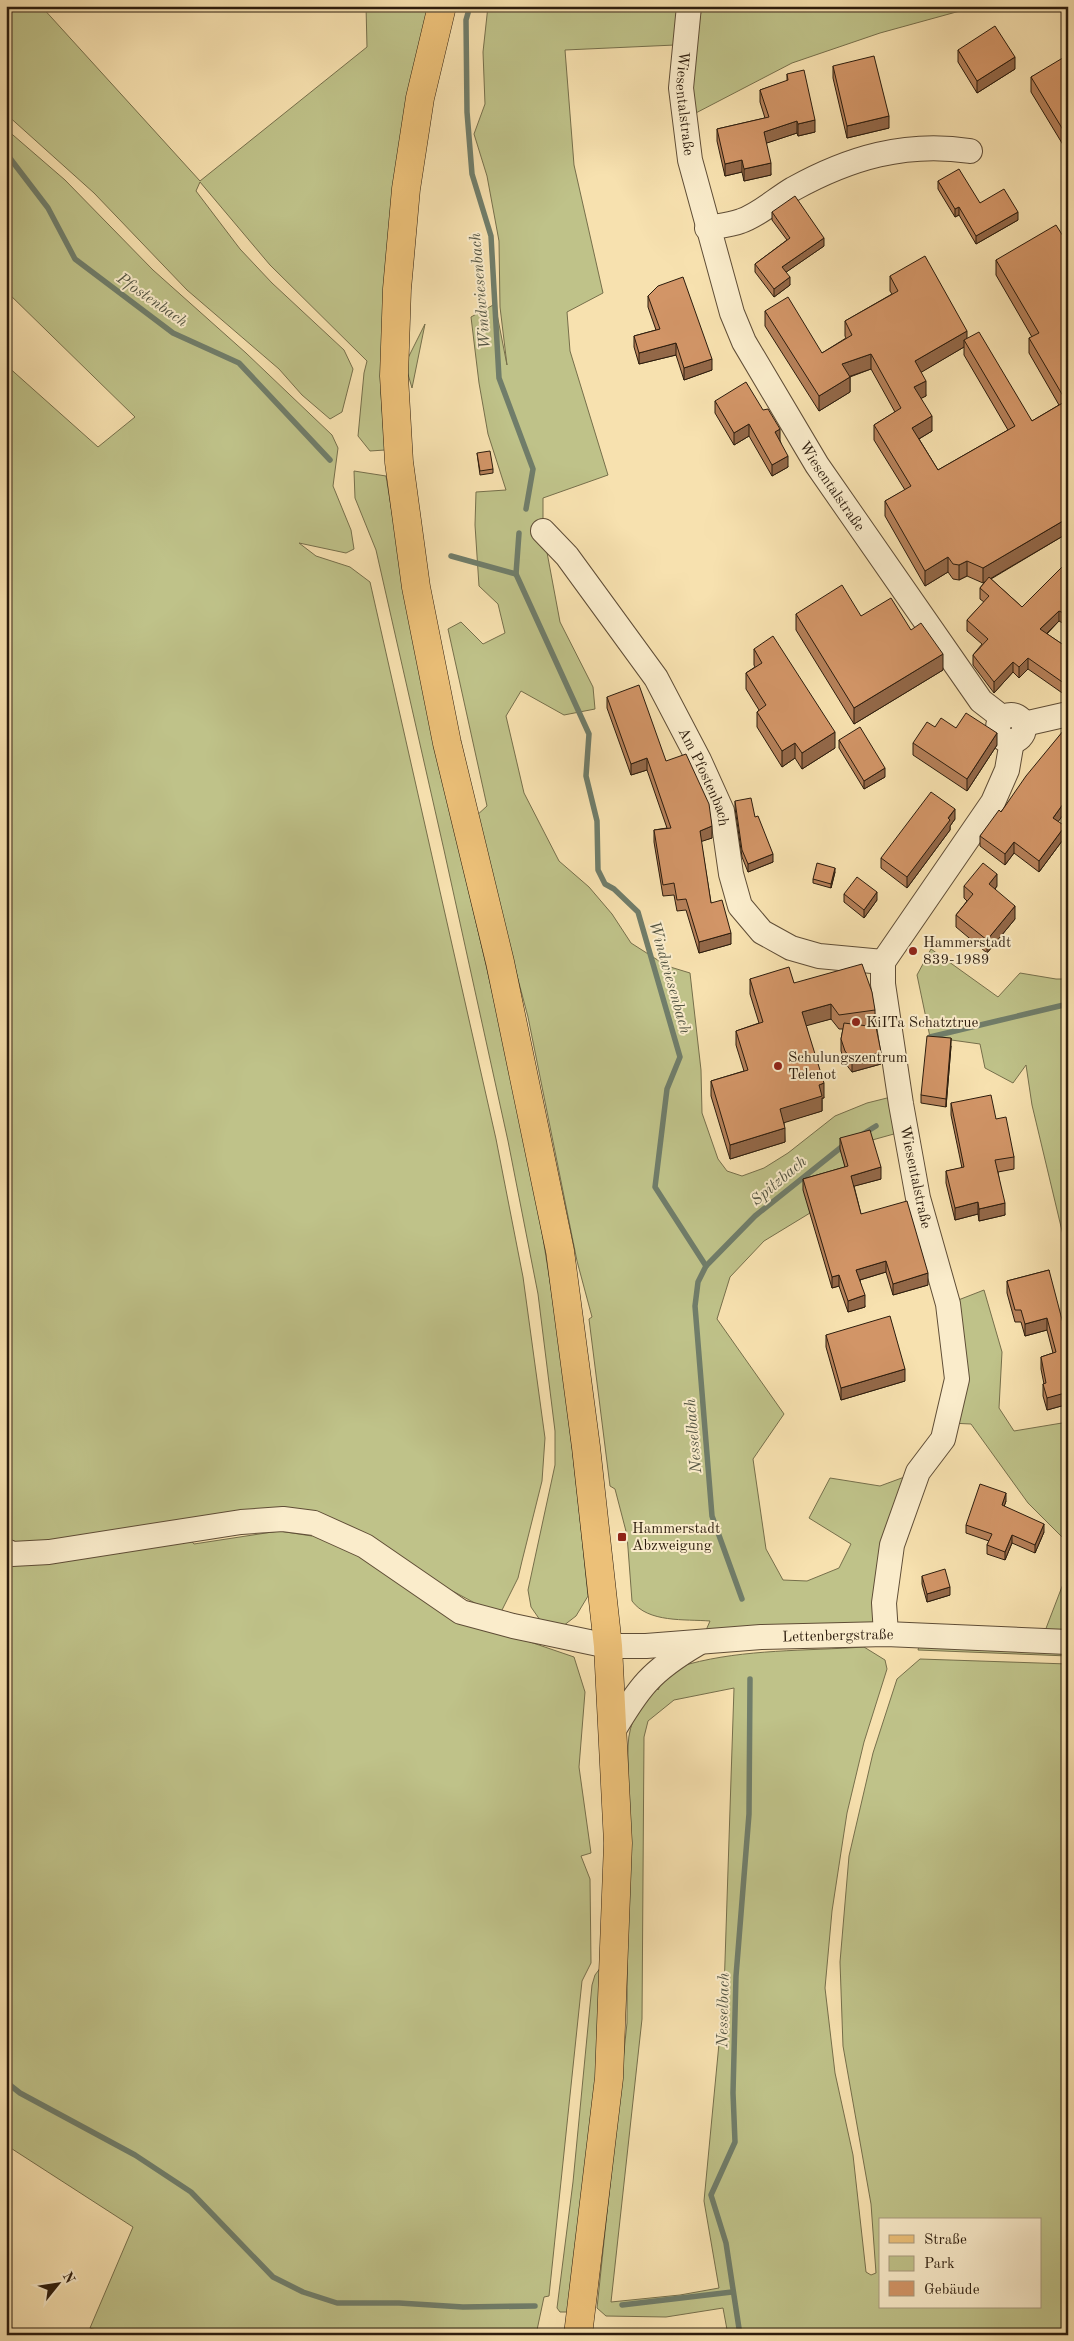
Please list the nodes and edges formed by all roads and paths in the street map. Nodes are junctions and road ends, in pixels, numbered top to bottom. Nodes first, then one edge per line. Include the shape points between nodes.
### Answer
1 (442, 6) edge
2 (689, 6) edge
3 (970, 152) dead end
4 (707, 228) junction
5 (543, 531) dead end
6 (1068, 714) edge
7 (1013, 728) junction
8 (883, 962) junction
9 (6, 1550) edge
10 (886, 1634) junction
11 (701, 1642) junction
12 (1068, 1642) edge
13 (608, 1646) junction
14 (612, 1733) junction
15 (578, 2335) edge

1 - 13 main road via 420,98 405,198 394,376 399,462 416,587 447,744 500,962 560,1251
2 - 4 street, Wiesentalstraße via 681,88 690,160
3 - 4 street via 947,148 889,151 834,168 742,221
4 - 7 street, Wiesentalstraße via 744,342 817,466 981,701
5 - 8 street, Am Pfostenbach via 567,556 656,678 722,811 731,874 740,906 762,932 791,948 819,956
6 - 7 street
7 - 8 street via 1007,770 993,802
8 - 10 street, Wiesentalstraße via 883,984 902,1114 918,1198 948,1304 956,1379 943,1439 918,1472 892,1545 884,1604
9 - 13 street, Lettenbergstraße via 12,1554 49,1552 241,1522 283,1519 314,1523 365,1546 461,1612
10 - 11 street, Lettenbergstraße
10 - 12 street, Lettenbergstraße
11 - 13 street, Lettenbergstraße
11 - 14 street via 654,1673 631,1701
13 - 14 main road
14 - 15 main road via 618,1843 609,2078

